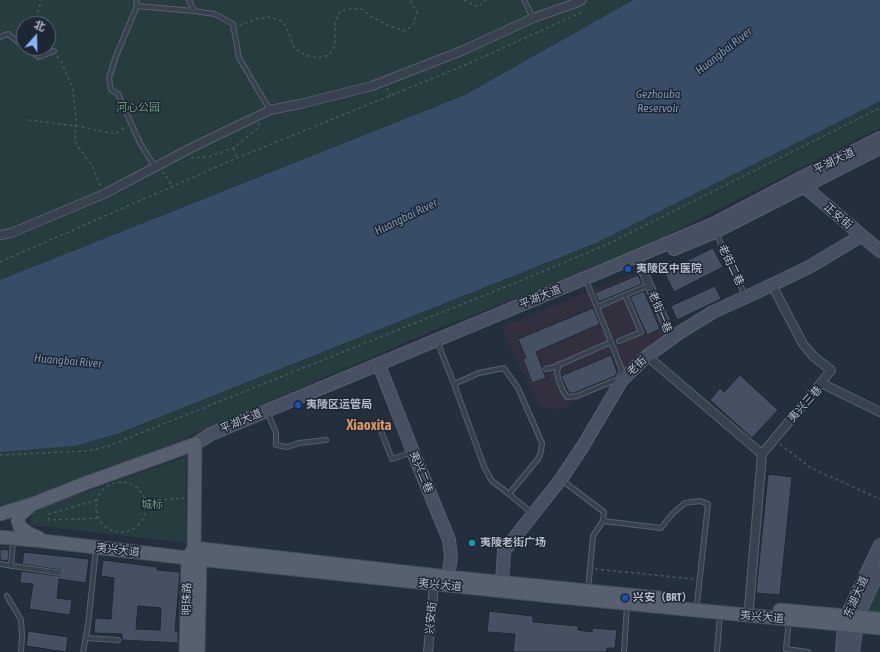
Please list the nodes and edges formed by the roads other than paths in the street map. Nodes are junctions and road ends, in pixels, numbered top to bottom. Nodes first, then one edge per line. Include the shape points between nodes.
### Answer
1 (136, 0) edge
2 (189, 0) edge
3 (524, 0) edge
4 (580, 1) edge
5 (137, 6) junction
6 (194, 11) junction
7 (533, 18) junction
8 (0, 37) edge
9 (16, 40) edge
10 (270, 110) junction
11 (880, 138) edge
12 (880, 148) edge
13 (155, 167) junction
14 (800, 183) junction
15 (715, 232) junction
16 (0, 235) edge
17 (861, 236) junction
18 (880, 252) edge
19 (640, 264) junction
20 (588, 285) junction
21 (649, 285) junction
22 (772, 285) junction
23 (625, 295) junction
24 (746, 297) junction
25 (597, 307) junction
26 (672, 338) junction
27 (619, 341) dead end
28 (611, 342) junction
29 (439, 346) junction
30 (647, 356) junction
31 (559, 364) junction
32 (546, 369) dead end
33 (381, 370) junction
34 (821, 383) junction
35 (454, 384) junction
36 (880, 412) edge
37 (269, 416) junction
38 (380, 431) dead end
39 (326, 440) dead end
40 (196, 444) junction
41 (413, 452) junction
42 (762, 454) junction
43 (561, 479) junction
44 (509, 494) junction
45 (33, 504) junction
46 (0, 514) edge
47 (533, 514) junction
48 (603, 521) junction
49 (0, 537) edge
50 (13, 538) junction
51 (43, 541) junction
52 (880, 545) edge
53 (96, 547) junction
54 (194, 555) junction
55 (0, 564) edge
56 (11, 566) junction
57 (880, 568) edge
58 (60, 572) dead end
59 (448, 576) junction
60 (502, 582) junction
61 (434, 584) junction
62 (588, 590) junction
63 (8, 596) dead end
64 (697, 602) junction
65 (627, 604) junction
66 (749, 608) junction
67 (720, 614) junction
68 (880, 619) edge
69 (789, 620) junction
70 (851, 621) junction
71 (880, 628) edge
72 (86, 638) junction
73 (118, 640) dead end
74 (21, 652) edge
75 (84, 652) edge
76 (186, 652) edge
77 (198, 652) edge
78 (428, 652) edge
79 (624, 652) edge
80 (718, 652) edge
81 (808, 652) edge
82 (842, 652) edge
83 (853, 652) edge

1 - 5 lane
2 - 6 lane
3 - 7 lane
4 - 7 street
5 - 6 lane
5 - 13 lane via 109,78 111,90 118,94 140,143
6 - 10 lane via 215,14 233,24 239,58
7 - 10 street via 464,50 372,86
8 - 9 lane via 8,34
10 - 13 street
11 - 14 main road, 平湖大道
12 - 14 main road, 平湖大道
13 - 16 street via 104,194 11,233
14 - 15 main road, 平湖大道
14 - 17 main road, 正安街
14 - 40 main road, 平湖大道 via 713,224 211,434
15 - 19 main road, 平湖大道
15 - 24 lane, 老街二巷
17 - 18 main road, 正安街
17 - 22 main road, 老街
19 - 20 main road, 平湖大道
19 - 21 street, 老街一巷
20 - 25 lane
20 - 29 main road, 平湖大道
21 - 23 lane
21 - 26 street, 老街一巷
22 - 24 main road, 老街
22 - 34 street via 803,344 831,370
23 - 25 lane
23 - 27 lane via 641,332
24 - 26 main road, 老街 via 713,312
25 - 28 lane
26 - 30 main road, 老街
28 - 31 lane
28 - 31 lane via 622,370 618,379 611,382 577,396 567,397 558,378
29 - 33 main road, 平湖大道
29 - 35 lane
30 - 42 street
30 - 43 main road, 老街 via 622,380
31 - 32 lane
33 - 37 main road, 平湖大道
33 - 41 main road, 夷兴二巷
34 - 36 street, 夷兴三巷
34 - 42 street, 夷兴三巷
35 - 44 lane via 485,469 492,481
35 - 44 lane via 479,373 504,368 518,388 542,443 538,459
37 - 39 lane via 276,433 276,445 287,447
37 - 40 main road, 平湖大道
38 - 41 lane via 392,459
40 - 45 main road, 平湖大道
40 - 54 main road, 明珠路
41 - 59 main road, 夷兴二巷 via 449,540 451,557
42 - 66 street
43 - 47 main road, 老街
43 - 48 lane via 604,512
44 - 47 lane
45 - 46 main road, 平湖大道
45 - 51 main road via 19,516 18,521 20,527
47 - 60 main road, 老街 via 504,551
48 - 62 lane via 593,536
48 - 64 lane via 661,528 685,503 700,501 708,504
49 - 50 main road, 夷兴大道
50 - 51 main road, 夷兴大道
50 - 56 lane
51 - 53 main road, 夷兴大道
52 - 70 main road, 东湖大道
53 - 54 main road, 夷兴大道
53 - 72 lane
54 - 59 main road, 夷兴大道
54 - 61 main road, 夷兴大道
54 - 76 main road, 明珠路
54 - 77 main road, 明珠路
55 - 56 lane
56 - 58 lane
57 - 70 main road, 东湖大道
59 - 60 main road, 夷兴大道
60 - 62 main road, 夷兴大道
61 - 65 main road, 夷兴大道
61 - 78 street, 兴安街
62 - 64 main road, 夷兴大道
63 - 74 lane via 21,620
64 - 66 main road, 夷兴大道
65 - 67 main road, 夷兴大道
65 - 79 lane
66 - 70 main road, 夷兴大道
67 - 69 main road, 夷兴大道
67 - 80 lane
68 - 70 main road, 夷兴大道
69 - 70 main road, 夷兴大道
69 - 81 lane via 786,650
70 - 71 main road, 夷兴大道
70 - 82 main road, 东湖大道
70 - 83 main road, 东湖大道
72 - 73 lane
72 - 75 lane

